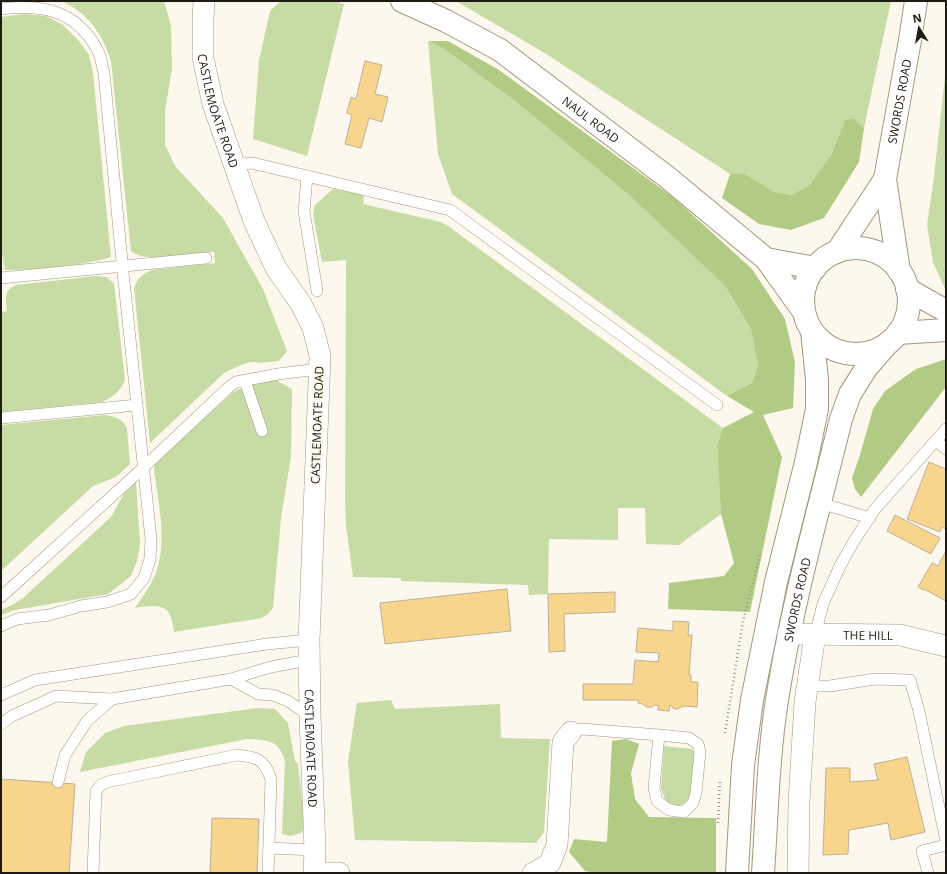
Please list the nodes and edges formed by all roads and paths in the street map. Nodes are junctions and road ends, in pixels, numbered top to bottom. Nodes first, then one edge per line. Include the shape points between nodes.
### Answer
1 (204, 1) edge
2 (402, 1) edge
3 (916, 1) edge
4 (1, 9) edge
5 (234, 165) junction
6 (306, 176) junction
7 (885, 179) junction
8 (837, 252) junction
9 (206, 258) dead end
10 (766, 259) junction
11 (122, 267) junction
12 (815, 268) junction
13 (1, 278) edge
14 (903, 280) junction
15 (317, 291) dead end
16 (946, 312) edge
17 (808, 322) junction
18 (946, 330) edge
19 (893, 338) junction
20 (319, 369) junction
21 (245, 380) junction
22 (716, 404) dead end
23 (137, 405) junction
24 (1, 418) edge
25 (946, 429) edge
26 (262, 431) dead end
27 (936, 441) junction
28 (946, 449) edge
29 (143, 468) junction
30 (820, 503) junction
31 (870, 518) junction
32 (760, 553) dead end
33 (1, 597) edge
34 (1, 626) edge
35 (788, 634) junction
36 (815, 635) junction
37 (309, 640) junction
38 (946, 646) edge
39 (309, 660) junction
40 (231, 679) junction
41 (808, 686) junction
42 (1, 695) edge
43 (112, 700) junction
44 (310, 716) junction
45 (1, 724) edge
46 (571, 732) joint
47 (659, 735) junction
48 (725, 735) dead end
49 (720, 778) dead end
50 (58, 782) dead end
51 (718, 830) dead end
52 (946, 841) edge
53 (946, 845) edge
54 (269, 848) junction
55 (315, 850) junction
56 (93, 873) edge
57 (268, 873) edge
58 (314, 873) edge
59 (339, 873) edge
60 (532, 873) edge
61 (737, 873) edge
62 (763, 873) edge
63 (798, 873) edge
64 (928, 873) edge

1 - 5 street, CASTLEMOATE ROAD via 203,58 213,104
2 - 10 main road, NAUL ROAD via 500,50 667,177
3 - 7 main road, SWORDS ROAD
4 - 11 lane via 42,8 64,15 83,31 98,50 104,73
5 - 6 lane via 252,164
5 - 20 street, CASTLEMOATE ROAD via 254,221 276,268 301,304 313,328 320,356
6 - 15 lane via 304,211
6 - 22 lane via 450,210
7 - 8 main road, SWORDS ROAD
7 - 14 main road, SWORDS ROAD
8 - 12 main road via 827,256
8 - 14 main road via 851,248 870,250 890,260
9 - 11 lane
10 - 12 main road, NAUL ROAD
10 - 17 main road, NAUL ROAD
11 - 13 lane
11 - 23 lane
12 - 17 main road via 806,282 802,300
14 - 16 main road
14 - 19 main road via 908,299 906,317
17 - 19 main road via 821,342 843,353 863,354 879,349
17 - 61 main road, SWORDS ROAD via 817,380 817,409 776,582 752,700 743,765
18 - 19 main road
19 - 30 main road, SWORDS ROAD via 867,367 850,394 841,419
20 - 21 lane
20 - 37 street, CASTLEMOATE ROAD
21 - 26 lane
21 - 29 lane via 230,386
23 - 24 lane
23 - 29 lane
25 - 27 lane
27 - 28 lane
27 - 31 lane via 875,509
29 - 33 lane
29 - 34 lane via 151,539 150,559 144,578 131,594 107,602 81,606 49,616 17,620
30 - 31 lane
30 - 35 main road, SWORDS ROAD
31 - 36 lane via 840,566 823,604
32 - 48 path via 743,621
35 - 36 street, THE HILL
35 - 62 main road, SWORDS ROAD via 770,760
36 - 38 street, THE HILL via 900,635
36 - 41 street
37 - 39 street, CASTLEMOATE ROAD
37 - 42 lane via 267,644 34,680
39 - 40 lane via 271,667
39 - 44 street, CASTLEMOATE ROAD
40 - 43 lane
40 - 44 lane via 258,694 274,695 288,701
41 - 52 lane via 830,686 875,679 910,680
41 - 63 street via 799,802
43 - 45 lane via 56,696 12,716
43 - 50 lane via 87,721 65,755
44 - 55 street, CASTLEMOATE ROAD
46 - 47 lane via 582,729
46 - 60 street via 563,742 557,845 550,863
47 - 47 lane via 654,788 657,801 669,810 684,812 693,803 696,793 700,752 698,744 689,738
49 - 51 path
53 - 64 lane via 922,851
54 - 55 lane
54 - 56 lane via 271,780 268,769 262,761 252,756 237,755 101,784 96,791
54 - 57 lane
55 - 58 street, CASTLEMOATE ROAD
58 - 59 street

